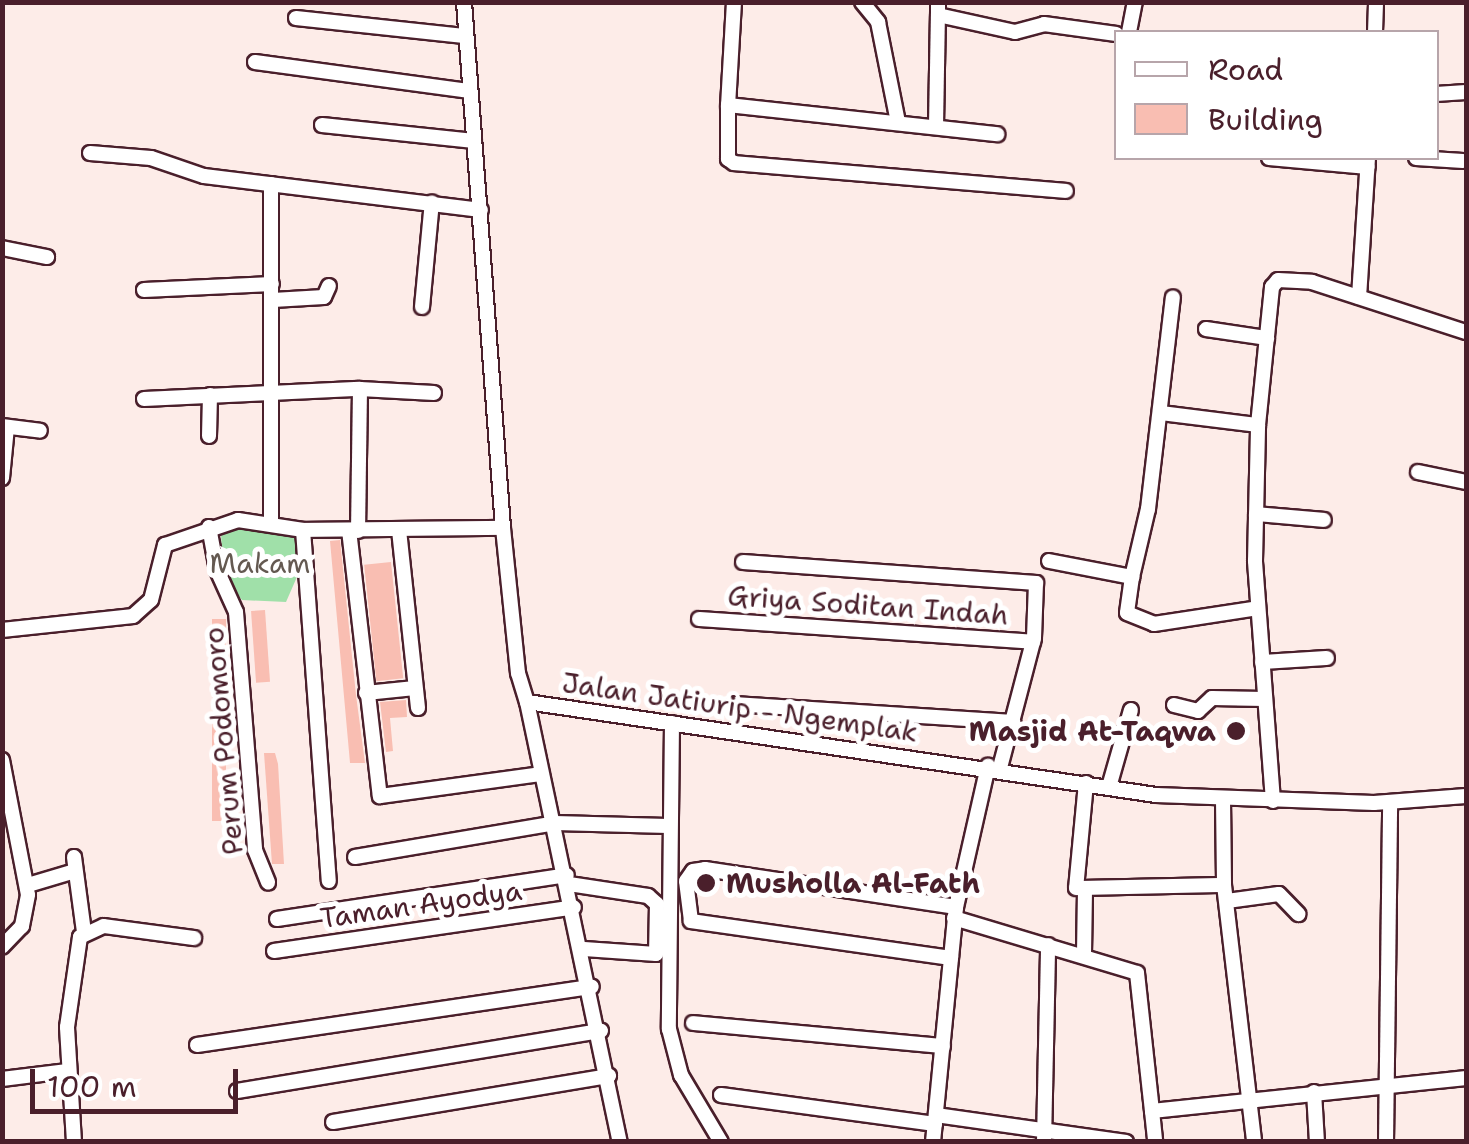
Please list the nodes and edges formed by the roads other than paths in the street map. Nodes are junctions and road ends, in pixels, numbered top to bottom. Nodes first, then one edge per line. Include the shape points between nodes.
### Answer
1 (464, 2) edge
2 (734, 2) edge
3 (862, 2) edge
4 (1135, 2) edge
5 (1376, 2) edge
6 (938, 9) edge
7 (296, 18) dead end
8 (1129, 30) edge
9 (1375, 30) edge
10 (1114, 34) edge
11 (464, 36) junction
12 (254, 62) dead end
13 (470, 90) junction
14 (1466, 92) edge
15 (1439, 94) edge
16 (728, 105) junction
17 (898, 122) junction
18 (322, 125) dead end
19 (936, 126) junction
20 (997, 134) dead end
21 (474, 141) junction
22 (90, 153) dead end
23 (1439, 159) edge
24 (1319, 160) edge
25 (1463, 161) dead end
26 (1368, 162) edge
27 (271, 184) junction
28 (1066, 191) dead end
29 (432, 202) junction
30 (481, 210) junction
31 (2, 248) edge
32 (46, 257) dead end
33 (272, 284) junction
34 (329, 286) dead end
35 (144, 290) dead end
36 (1173, 296) dead end
37 (1360, 297) junction
38 (273, 300) junction
39 (422, 307) dead end
40 (1206, 328) dead end
41 (1466, 332) edge
42 (1267, 338) junction
43 (360, 390) junction
44 (271, 392) junction
45 (434, 393) dead end
46 (210, 395) junction
47 (144, 398) dead end
48 (1161, 413) junction
49 (1258, 425) junction
50 (5, 427) edge
51 (40, 431) dead end
52 (209, 436) dead end
53 (1418, 472) dead end
54 (2, 478) edge
55 (1466, 482) edge
56 (1256, 514) junction
57 (1324, 520) dead end
58 (271, 523) junction
59 (209, 527) junction
60 (504, 528) junction
61 (302, 530) junction
62 (354, 530) junction
63 (400, 530) junction
64 (1049, 561) dead end
65 (743, 562) dead end
66 (1132, 577) junction
67 (1258, 608) junction
68 (699, 619) dead end
69 (2, 630) edge
70 (1033, 642) junction
71 (1327, 658) dead end
72 (1262, 662) junction
73 (415, 688) junction
74 (366, 693) junction
75 (1265, 699) junction
76 (528, 702) junction
77 (734, 704) dead end
78 (1174, 705) dead end
79 (418, 708) dead end
80 (1131, 710) dead end
81 (1013, 722) junction
82 (682, 724) junction
83 (2, 760) edge
84 (994, 767) junction
85 (542, 774) junction
86 (1086, 783) junction
87 (1108, 787) junction
88 (1466, 796) edge
89 (1223, 800) junction
90 (1273, 801) junction
91 (1390, 803) junction
92 (554, 824) junction
93 (668, 826) junction
94 (355, 857) dead end
95 (568, 880) junction
96 (328, 881) dead end
97 (268, 882) dead end
98 (28, 886) junction
99 (1085, 891) junction
100 (1225, 893) junction
101 (574, 907) junction
102 (955, 912) junction
103 (1298, 914) dead end
104 (276, 919) dead end
105 (84, 932) junction
106 (194, 938) dead end
107 (1048, 945) junction
108 (2, 947) edge
109 (584, 949) junction
110 (274, 951) dead end
111 (1084, 954) junction
112 (951, 958) junction
113 (592, 987) junction
114 (693, 1023) dead end
115 (600, 1031) junction
116 (197, 1046) dead end
117 (943, 1046) junction
118 (66, 1071) junction
119 (608, 1076) junction
120 (1466, 1078) edge
121 (2, 1079) edge
122 (1386, 1087) junction
123 (237, 1092) dead end
124 (1314, 1092) junction
125 (720, 1096) dead end
126 (1251, 1096) junction
127 (1152, 1111) junction
128 (936, 1119) junction
129 (333, 1122) dead end
130 (1045, 1136) edge
131 (74, 1142) edge
132 (620, 1142) edge
133 (721, 1142) edge
134 (933, 1142) edge
135 (1126, 1142) edge
136 (1155, 1142) edge
137 (1254, 1142) edge
138 (1316, 1142) edge
139 (1386, 1142) edge

1 - 11 street, Jalan Jatiurip - Ngemplak
2 - 16 street
3 - 17 street via 878,22
4 - 8 street
5 - 9 street
6 - 10 street via 1015,32 1044,24
6 - 19 street
7 - 11 street
11 - 13 street, Jalan Jatiurip - Ngemplak
12 - 13 street
13 - 21 street, Jalan Jatiurip - Ngemplak
14 - 15 street
16 - 17 street
16 - 28 street via 734,163 895,171
17 - 19 street
18 - 21 street
19 - 20 street
21 - 30 street, Jalan Jatiurip - Ngemplak
22 - 27 street via 151,158 183,172
23 - 25 street
24 - 26 street
26 - 37 street
27 - 29 street
27 - 33 street
29 - 30 street
29 - 39 street
30 - 60 street, Jalan Jatiurip - Ngemplak
31 - 32 street
33 - 35 street
33 - 38 street
34 - 38 street via 324,297
36 - 48 street
37 - 41 street
37 - 42 street via 1300,279 1278,280
38 - 44 street
40 - 42 street
42 - 49 street
43 - 44 street
43 - 45 street
43 - 62 street
44 - 46 street
44 - 58 street
46 - 47 street
46 - 52 street
48 - 49 street
48 - 66 street
49 - 56 street
50 - 51 street
50 - 54 street
53 - 55 street
56 - 57 street
56 - 67 street
58 - 59 street via 244,519
58 - 61 street
59 - 69 street via 165,545 151,600 133,616
59 - 97 street, Perum Podomoro via 236,612 255,850
60 - 63 street
60 - 76 street, Jalan Jatiurip - Ngemplak via 518,673
61 - 62 street
61 - 96 street
62 - 63 street
62 - 74 street
63 - 73 street
64 - 66 street
65 - 70 street via 1036,582
66 - 67 street via 1127,614 1154,624
67 - 72 street
68 - 70 street, Griya Soditan Indah
70 - 81 street
71 - 72 street
72 - 75 street
73 - 74 street
73 - 79 street
74 - 85 street via 380,796
75 - 78 street via 1212,698 1198,711
75 - 90 street
76 - 82 street, Jalan Jatiurip - Ngemplak
76 - 85 street
77 - 81 street
80 - 87 street
81 - 84 street
82 - 84 street, Jalan Jatiurip - Ngemplak
82 - 93 street
83 - 98 street
84 - 86 street, Jalan Jatiurip - Ngemplak
84 - 102 street
85 - 92 street
86 - 87 street, Jalan Jatiurip - Ngemplak
86 - 99 street via 1074,882
87 - 89 street, Jalan Jatiurip - Ngemplak
88 - 91 street, Jalan Jatiurip - Ngemplak
89 - 90 street, Jalan Jatiurip - Ngemplak
89 - 100 street
90 - 91 street, Jalan Jatiurip - Ngemplak
91 - 122 street
92 - 93 street
92 - 94 street
92 - 95 street
93 - 133 street via 668,1030 681,1075
95 - 101 street
95 - 104 street
95 - 109 street via 648,896 656,904 656,954
98 - 105 street via 75,864
98 - 108 street via 28,913
99 - 100 street
99 - 111 street
100 - 103 street via 1274,893
100 - 126 street
101 - 109 street
101 - 110 street, Taman Ayodya
102 - 107 street
102 - 112 street
102 - 112 street via 704,868 693,870 686,882 691,921
105 - 106 street via 104,926
105 - 118 street via 75,958
107 - 111 street
107 - 130 street
109 - 113 street
111 - 127 street via 1137,973
112 - 117 street
113 - 115 street
113 - 116 street
114 - 117 street
115 - 119 street
115 - 123 street
117 - 128 street
118 - 121 street
118 - 131 street
119 - 129 street
119 - 132 street
120 - 122 street
122 - 124 street
122 - 139 street
124 - 126 street
124 - 138 street
125 - 128 street
126 - 127 street
126 - 137 street
127 - 136 street
128 - 130 street
128 - 134 street
130 - 135 street

